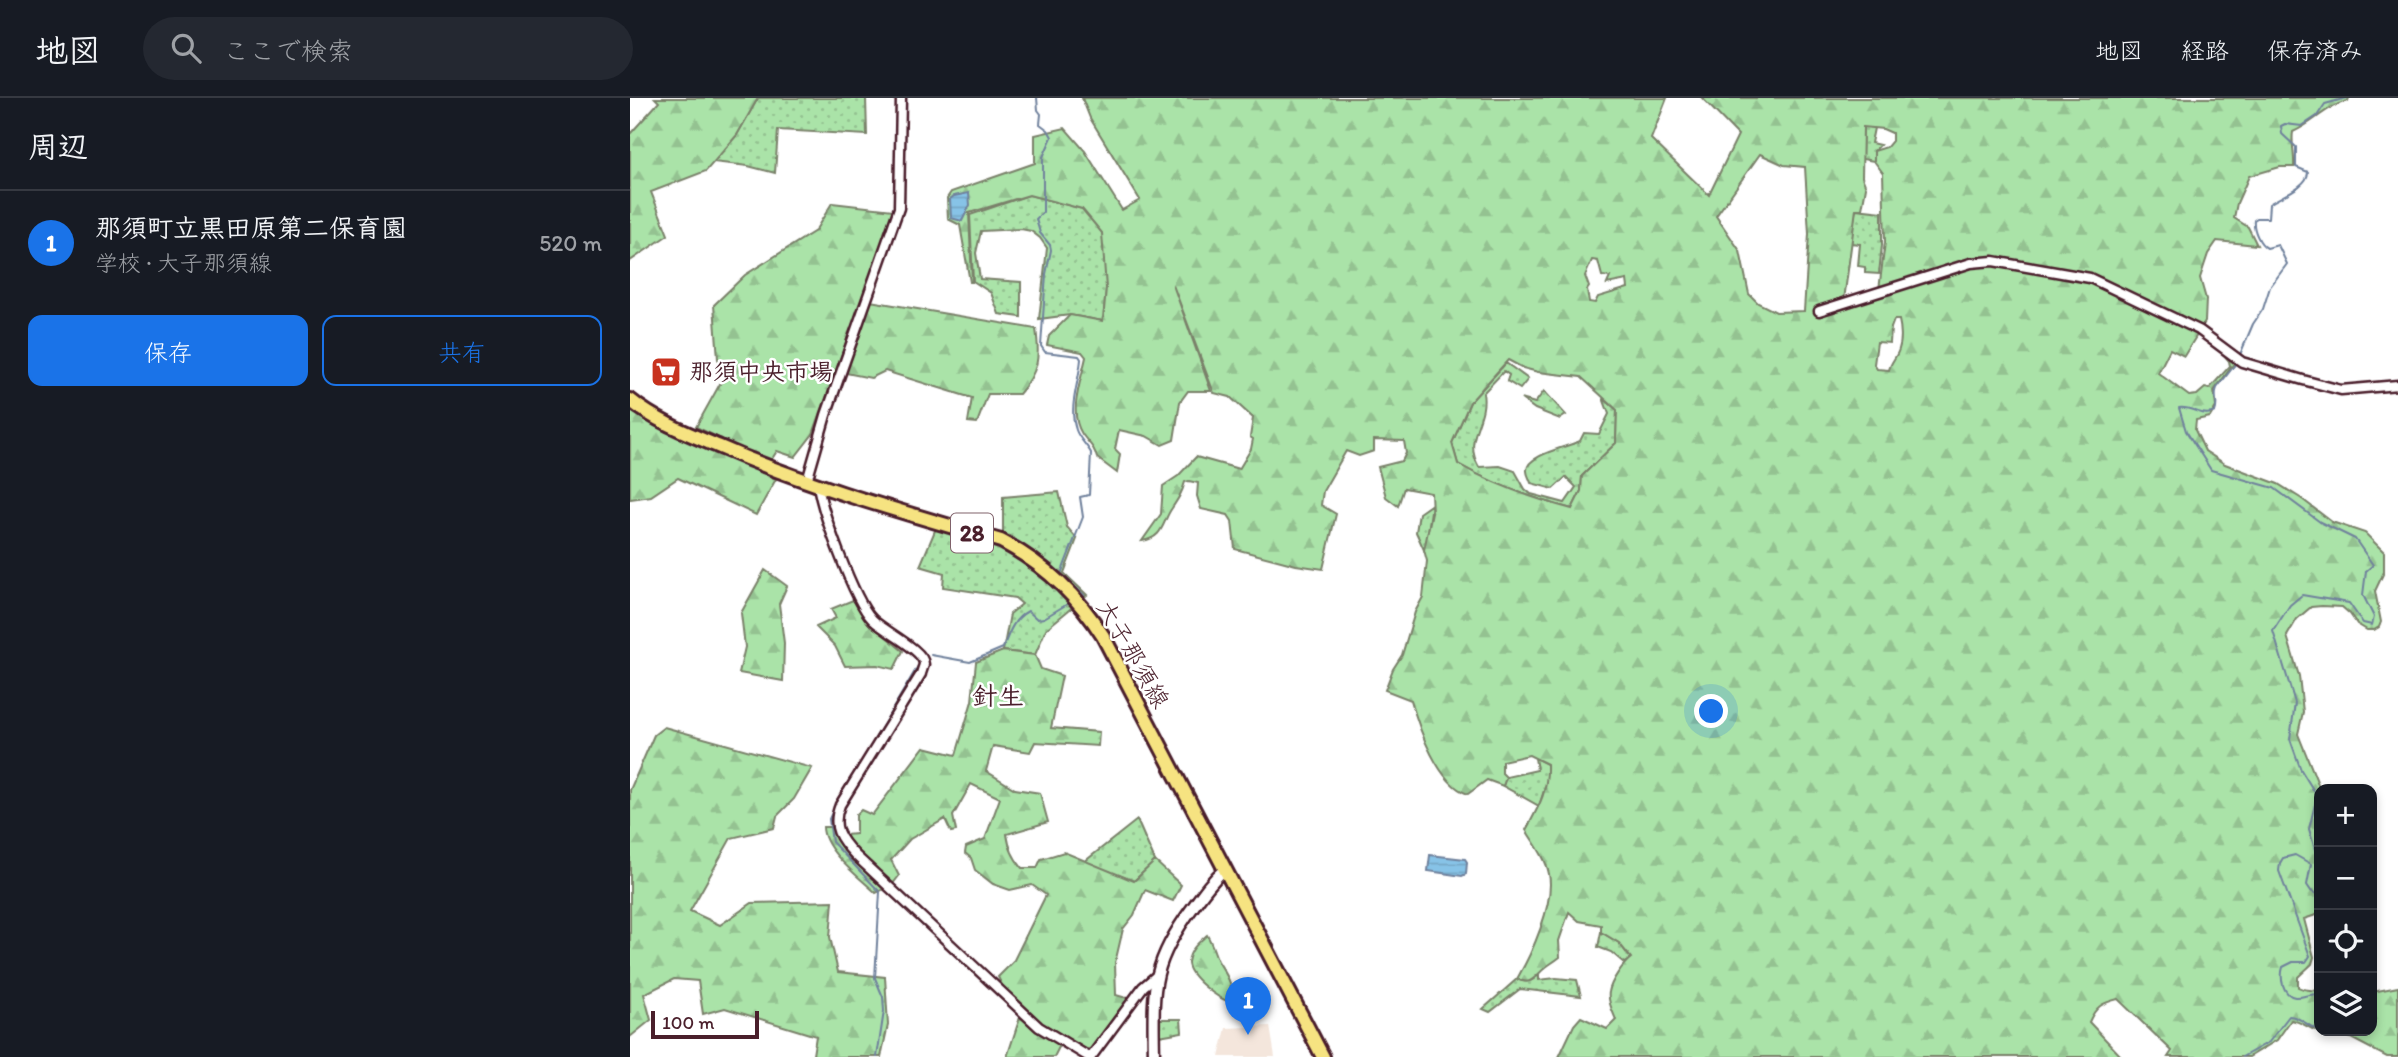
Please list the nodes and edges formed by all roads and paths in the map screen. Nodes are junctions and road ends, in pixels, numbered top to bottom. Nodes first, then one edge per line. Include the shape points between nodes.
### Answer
1 (901, 98) edge
2 (1819, 311) dead end
3 (2398, 385) edge
4 (630, 400) edge
5 (812, 483) junction
6 (1225, 869) junction
7 (1156, 976) junction
8 (1090, 1057) edge
9 (1154, 1057) edge
10 (1323, 1057) edge

1 - 5 street via 899,208 826,415
2 - 3 street via 1971,263 1993,261 2090,278 2199,330 2242,362 2341,390
4 - 5 main road, 大子那須線 / 28 via 659,420
5 - 6 main road, 大子那須線 / 28 via 1000,541 1020,551 1067,589 1103,636
5 - 8 street via 859,602 884,630 916,650 924,664 840,805 838,834 1039,1027
6 - 7 street via 1212,880 1167,945
6 - 10 main road, 大子那須線 / 28
7 - 8 street
7 - 9 street

